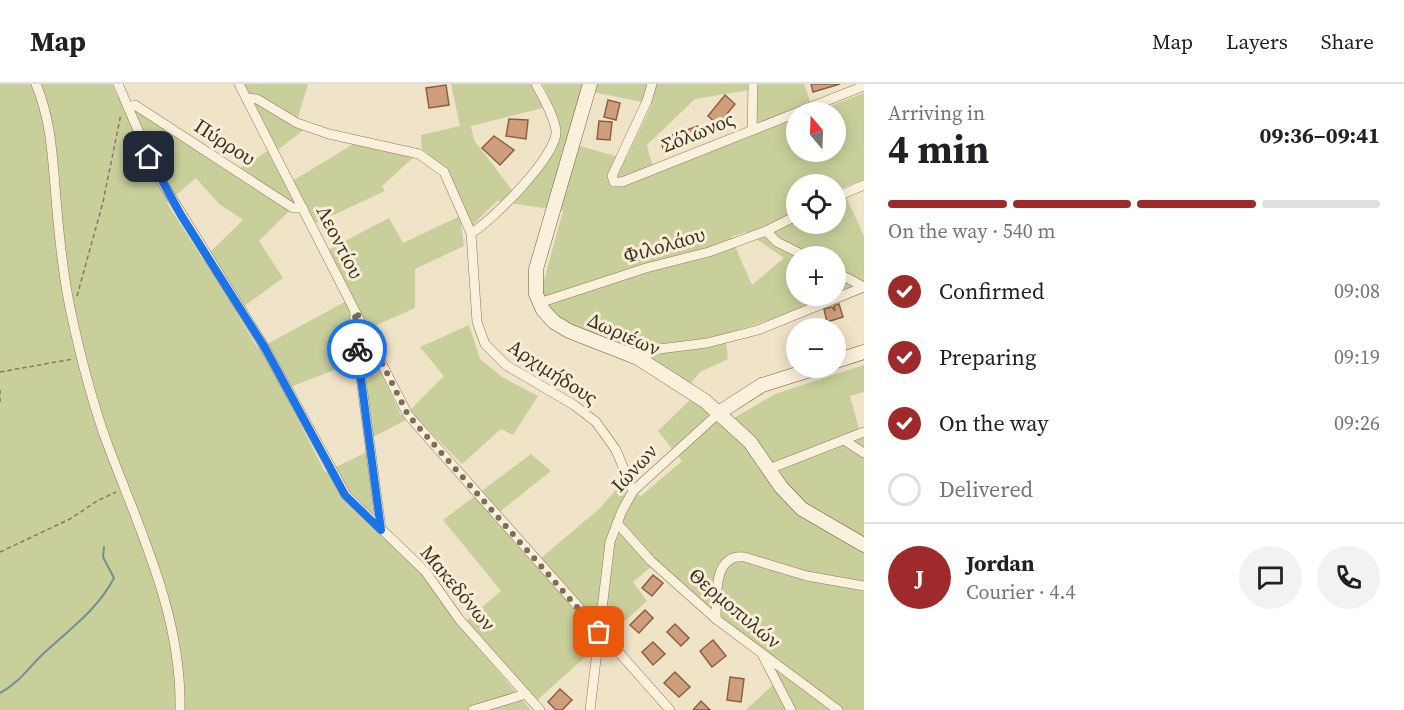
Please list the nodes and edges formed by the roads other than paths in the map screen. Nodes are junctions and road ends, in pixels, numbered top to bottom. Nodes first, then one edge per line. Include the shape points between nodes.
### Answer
1 (36, 84) edge
2 (118, 84) edge
3 (239, 84) edge
4 (536, 84) edge
5 (590, 84) edge
6 (652, 84) edge
7 (753, 84) edge
8 (859, 86) edge
9 (247, 98) junction
10 (822, 102) edge
11 (128, 108) junction
12 (786, 117) edge
13 (752, 129) junction
14 (864, 185) edge
15 (846, 193) edge
16 (303, 208) junction
17 (786, 221) edge
18 (766, 231) junction
19 (471, 233) junction
20 (786, 246) edge
21 (846, 277) edge
22 (864, 287) edge
23 (539, 303) junction
24 (356, 311) junction
25 (864, 352) edge
26 (638, 358) junction
27 (846, 358) edge
28 (787, 378) edge
29 (720, 412) junction
30 (864, 432) edge
31 (844, 440) junction
32 (864, 453) edge
33 (769, 469) junction
34 (633, 491) junction
35 (616, 523) junction
36 (381, 530) junction
37 (864, 544) edge
38 (864, 586) edge
39 (716, 619) junction
40 (599, 632) junction
41 (762, 655) junction
42 (526, 694) junction
43 (180, 710) edge
44 (473, 710) edge
45 (540, 710) edge
46 (590, 710) edge
47 (670, 710) edge
48 (791, 710) edge
49 (838, 710) edge

1 - 43 street via 45,104 54,152 70,306 109,447 165,597
2 - 11 street, Μακεδόνων
3 - 9 street, Λεοντίου
4 - 19 street via 556,131 553,147 536,171
5 - 23 street via 536,269
6 - 13 street, Σόλωνος via 612,176 613,182 622,182
7 - 13 street
8 - 10 street, Σόλωνος
9 - 16 street, Λεοντίου
9 - 19 street, Αρχιμήδους via 257,99 297,123 329,134 419,154 444,172
11 - 16 street, Πύρρου via 135,105 293,208
11 - 36 street, Μακεδόνων via 157,174 265,348 341,487 354,506
12 - 13 street, Σόλωνος
14 - 15 street
16 - 24 street, Λεοντίου
17 - 18 street, Φιλολάου
18 - 20 street
18 - 23 street, Φιλολάου
19 - 34 street, Αρχιμήδους via 477,322 485,345 506,365 596,422 616,450
21 - 22 street
22 - 26 street via 758,330 707,343 659,349
23 - 26 street, Δωριέων via 561,327
24 - 36 street via 354,326
24 - 40 street, Λεοντίου via 408,415
25 - 27 street
26 - 29 street, Δωριέων
28 - 29 street, Ιώνων via 752,390
29 - 33 street, Δωριέων via 750,442
29 - 34 street, Ιώνων
30 - 31 street
31 - 32 street
31 - 33 street
33 - 37 street, Δωριέων via 786,494 807,514
34 - 35 street, Ιώνων
35 - 39 street, Θερμοπυλών via 651,561
35 - 40 street, Ιώνων
36 - 42 street, Μακεδόνων via 425,571 459,619
38 - 39 street via 807,576 737,556 719,574
39 - 41 street, Θερμοπυλών
40 - 46 street, Ιώνων
40 - 47 street, Λεοντίου
41 - 48 street
41 - 49 street, Θερμοπυλών
42 - 44 street
42 - 45 street, Μακεδόνων

